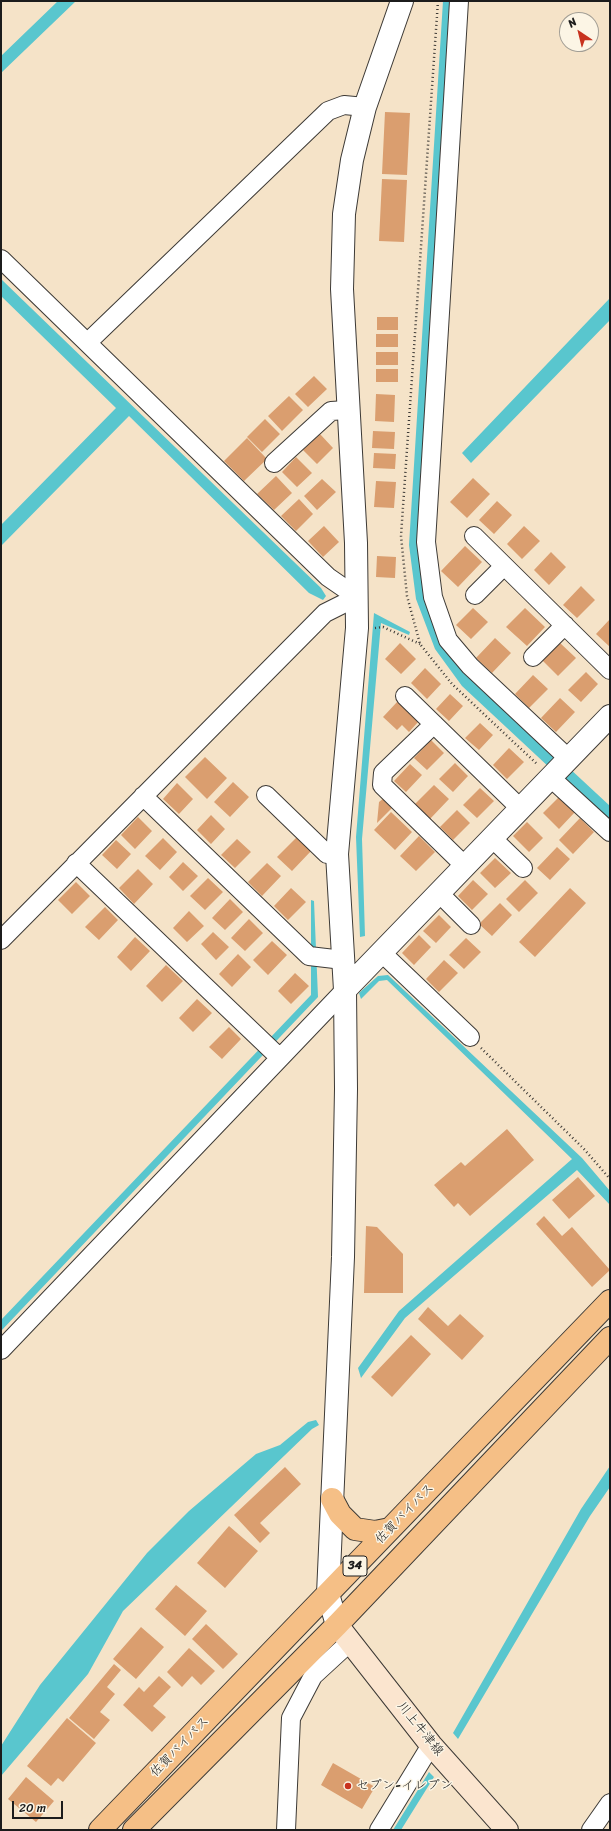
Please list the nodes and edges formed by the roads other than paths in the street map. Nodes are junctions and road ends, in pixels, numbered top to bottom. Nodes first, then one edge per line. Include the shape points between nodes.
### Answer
1 (402, 1) edge
2 (459, 1) edge
3 (365, 107) junction
4 (1, 259) edge
5 (88, 342) junction
6 (348, 410) junction
7 (274, 463) dead end
8 (474, 536) dead end
9 (504, 566) junction
10 (475, 595) dead end
11 (357, 597) junction
12 (564, 625) junction
13 (533, 657) dead end
14 (610, 670) edge
15 (405, 696) dead end
16 (610, 716) edge
17 (434, 724) junction
18 (570, 759) junction
19 (552, 778) junction
20 (266, 795) dead end
21 (143, 796) junction
22 (521, 809) junction
23 (610, 832) edge
24 (492, 838) junction
25 (337, 854) junction
26 (76, 864) junction
27 (465, 866) junction
28 (522, 868) dead end
29 (439, 893) junction
30 (471, 925) dead end
31 (1, 940) edge
32 (381, 952) junction
33 (325, 958) junction
34 (345, 990) junction
35 (470, 1037) road end
36 (280, 1058) junction
37 (610, 1301) edge
38 (610, 1338) edge
39 (1, 1350) edge
40 (332, 1499) junction
41 (390, 1529) junction
42 (328, 1594) junction
43 (337, 1625) junction
44 (350, 1642) junction
45 (431, 1745) junction
46 (610, 1803) edge
47 (100, 1830) edge
48 (134, 1830) edge
49 (286, 1830) edge
50 (379, 1830) edge
51 (507, 1830) edge
52 (590, 1830) edge

1 - 3 street
2 - 18 street via 426,542 433,597 448,640 465,661
3 - 5 street via 344,105 328,111
3 - 6 street via 352,160 344,214 342,288
4 - 5 street
5 - 11 street via 328,577
6 - 7 street via 331,411
6 - 11 street
8 - 9 street
9 - 10 street
9 - 12 street
11 - 21 street via 325,613
11 - 25 street via 357,628
12 - 13 street
12 - 14 street
15 - 17 street
16 - 18 street
17 - 22 street
17 - 27 street via 383,773 382,784
18 - 19 street
19 - 22 street
19 - 23 street
20 - 25 street via 327,854
21 - 26 street
21 - 33 street
22 - 24 street
24 - 27 street
24 - 28 street
25 - 33 street
26 - 31 street
26 - 36 street
27 - 29 street
29 - 30 street
29 - 32 street
32 - 34 street
32 - 35 street
33 - 34 street
34 - 36 street
34 - 40 street via 343,1257
36 - 39 street
37 - 41 highway, 佐賀バイパス / 34
38 - 43 highway, 佐賀バイパス / 34
40 - 41 highway via 340,1514 355,1529 375,1532
40 - 42 street
41 - 42 highway, 佐賀バイパス / 34
42 - 43 street
42 - 47 highway, 佐賀バイパス / 34
43 - 44 main road, 川上牛津線
43 - 48 highway, 佐賀バイパス / 34
44 - 45 main road, 川上牛津線
44 - 49 street via 313,1676 291,1718
45 - 50 street
45 - 51 main road, 川上牛津線
46 - 52 street

